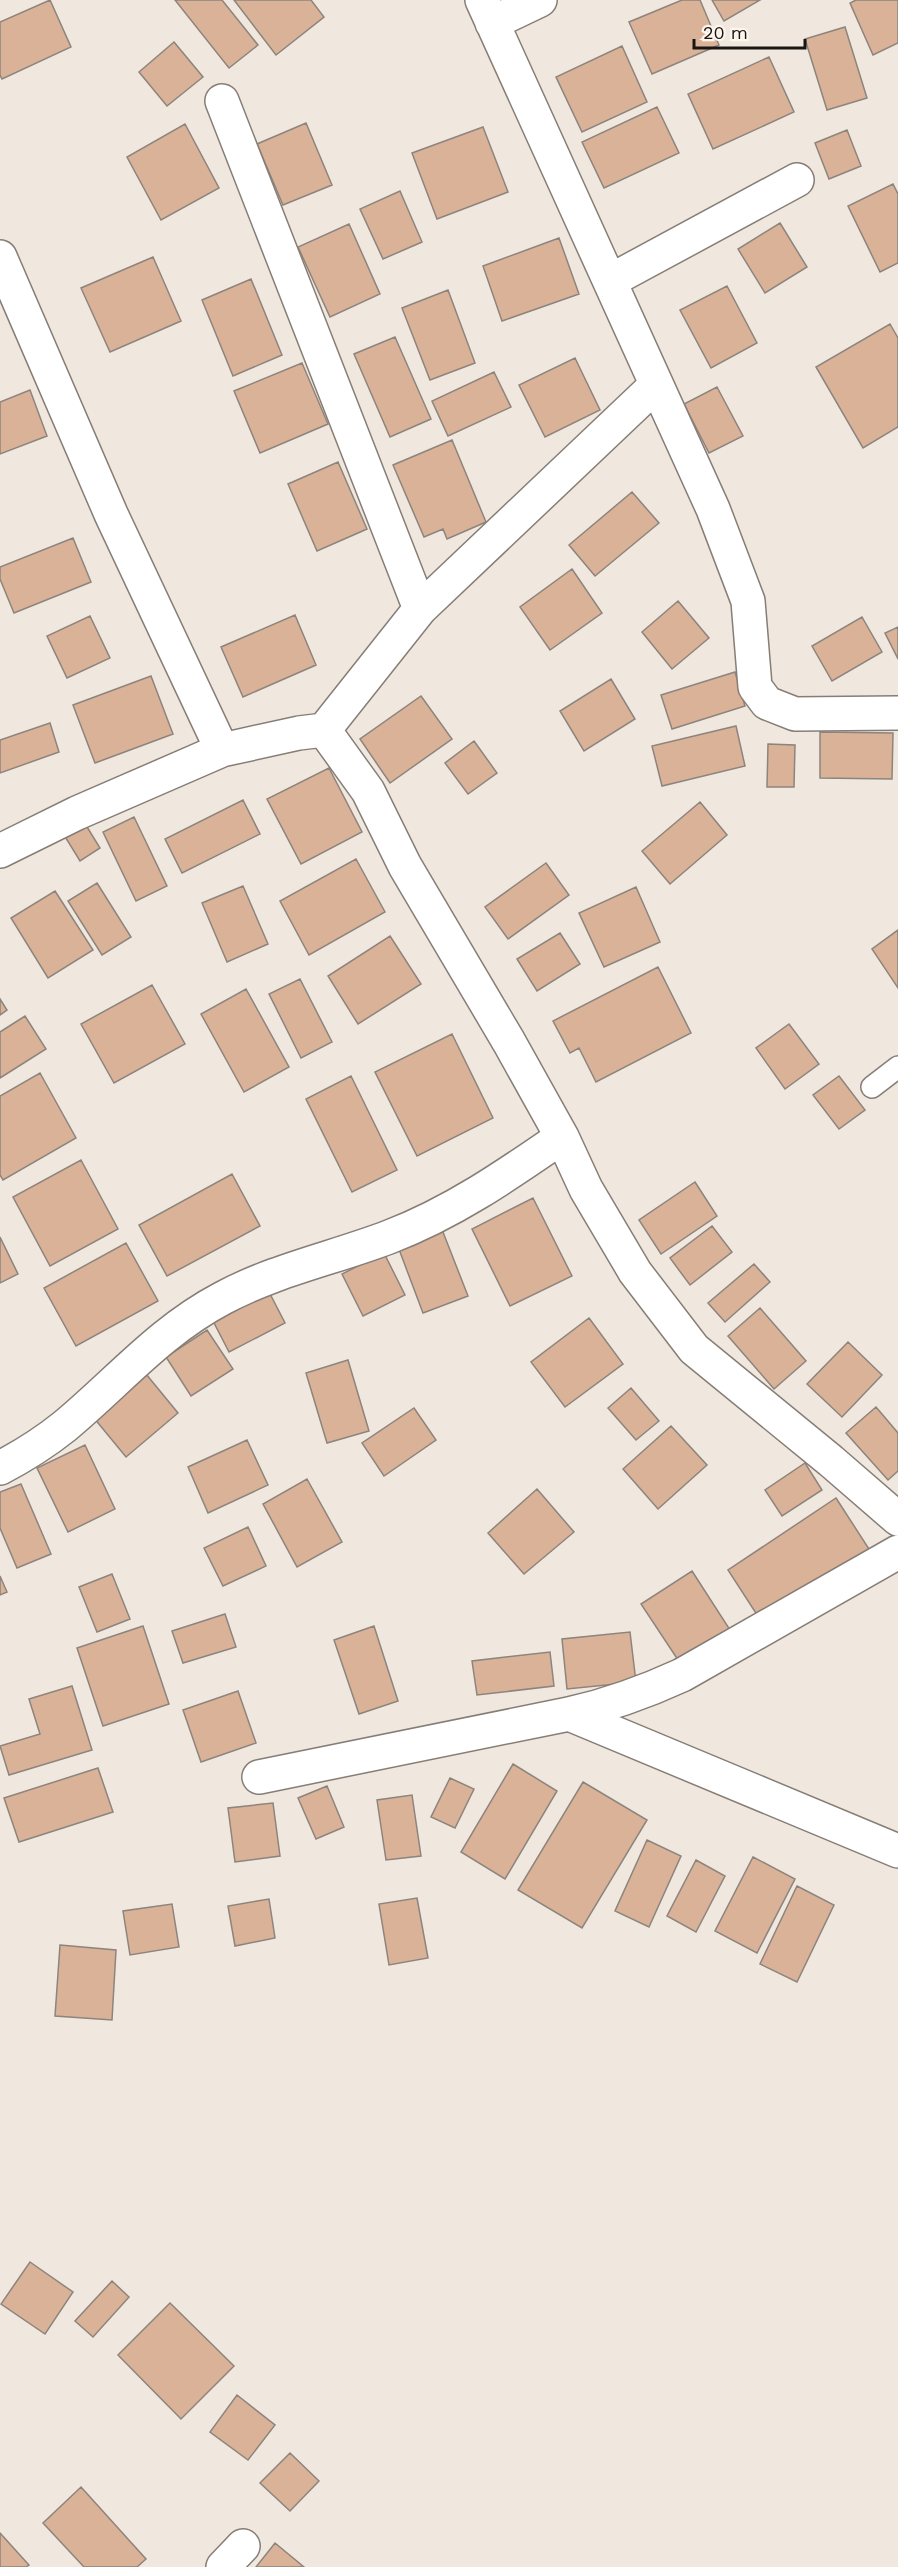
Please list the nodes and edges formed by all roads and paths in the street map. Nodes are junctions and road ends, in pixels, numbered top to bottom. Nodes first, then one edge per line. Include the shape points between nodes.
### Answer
1 (540, 0) edge
2 (487, 11) edge
3 (222, 101) dead end
4 (797, 180) dead end
5 (0, 257) edge
6 (610, 281) junction
7 (655, 386) junction
8 (420, 609) junction
9 (898, 713) edge
10 (324, 730) junction
11 (222, 750) junction
12 (0, 851) edge
13 (898, 1067) edge
14 (872, 1087) dead end
15 (562, 1137) junction
16 (0, 1468) edge
17 (898, 1520) edge
18 (898, 1552) edge
19 (569, 1714) junction
20 (259, 1777) dead end
21 (898, 1851) edge

1 - 2 street
2 - 6 street
3 - 8 street
4 - 6 street
5 - 11 street via 111,514
6 - 7 street
7 - 8 street
7 - 9 street via 713,509 748,601 755,687 767,703 795,714
8 - 10 street
10 - 11 street
10 - 15 street via 368,791 405,866
11 - 12 street
13 - 14 lane
15 - 16 street via 437,1216 224,1297 158,1340 64,1427
15 - 17 street via 586,1189 635,1272 694,1349
18 - 19 street via 682,1675 646,1692
19 - 20 street
19 - 21 street

